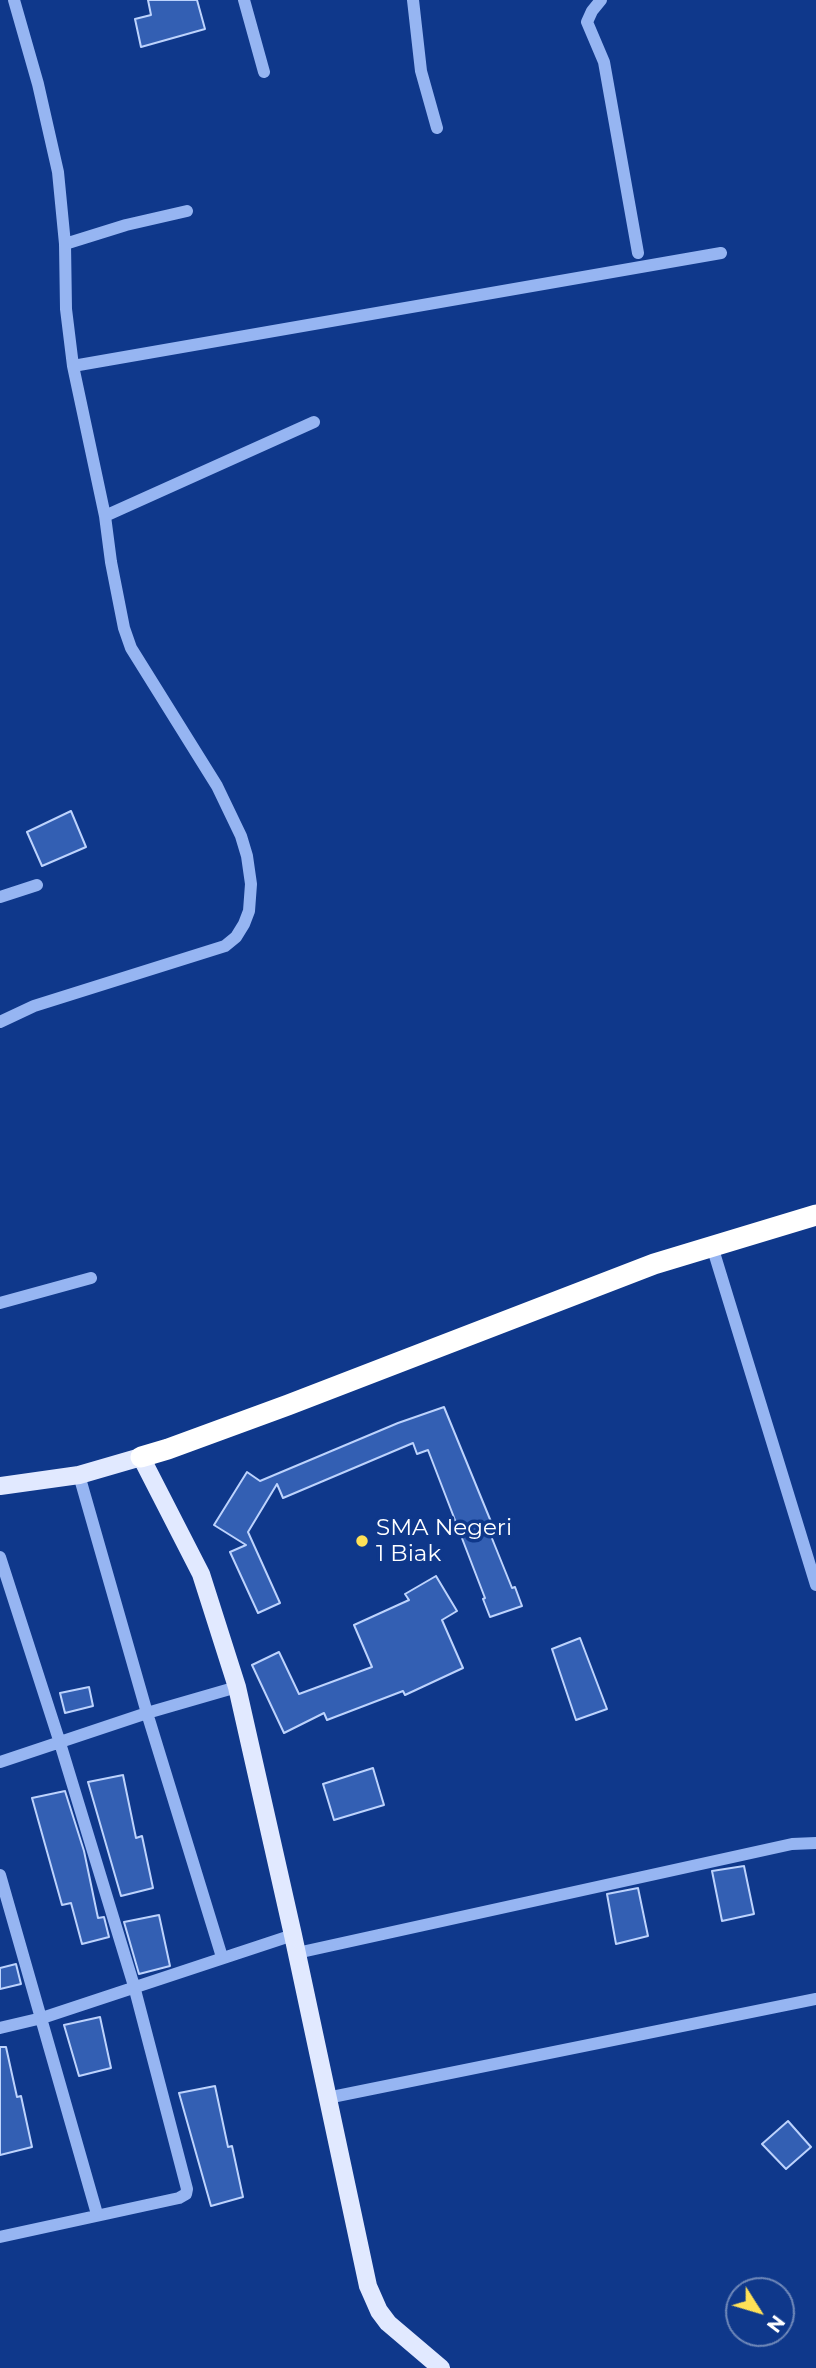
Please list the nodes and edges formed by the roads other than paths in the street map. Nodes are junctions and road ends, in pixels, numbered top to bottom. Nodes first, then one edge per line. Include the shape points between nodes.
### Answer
1 (14, 0) edge
2 (244, 0) edge
3 (413, 0) edge
4 (601, 0) edge
5 (264, 72) dead end
6 (437, 128) dead end
7 (187, 211) dead end
8 (65, 244) junction
9 (638, 253) dead end
10 (721, 253) dead end
11 (74, 366) junction
12 (314, 422) dead end
13 (105, 516) junction
14 (37, 885) dead end
15 (0, 897) edge
16 (0, 1022) edge
17 (816, 1215) edge
18 (712, 1246) junction
19 (91, 1278) dead end
20 (0, 1303) edge
21 (141, 1457) junction
22 (79, 1475) junction
23 (0, 1486) edge
24 (0, 1557) edge
25 (816, 1585) edge
26 (237, 1688) junction
27 (147, 1713) junction
28 (60, 1743) junction
29 (0, 1762) edge
30 (816, 1843) edge
31 (0, 1875) edge
32 (293, 1935) junction
33 (297, 1953) junction
34 (222, 1957) junction
35 (134, 1986) junction
36 (816, 1999) edge
37 (42, 2018) junction
38 (0, 2028) edge
39 (327, 2098) junction
40 (97, 2214) junction
41 (1, 2232) edge
42 (441, 2368) edge

1 - 8 street via 58,172
2 - 5 street
3 - 6 street via 421,71
4 - 9 street via 587,22 604,62
7 - 8 street
8 - 11 street via 66,309
10 - 11 street
11 - 13 street
12 - 13 street
13 - 16 street via 131,648 217,786 241,836 251,884 249,911 236,937 225,946 34,1006
14 - 15 street
17 - 18 highway
18 - 21 highway
18 - 25 street
19 - 20 street
21 - 22 main road
21 - 26 main road via 201,1574
22 - 23 main road
22 - 27 street
24 - 28 street
26 - 27 street
26 - 32 main road
27 - 28 street
27 - 34 street
28 - 29 street
28 - 35 street
30 - 33 street via 792,1844
31 - 37 street
32 - 33 main road
32 - 34 street
33 - 39 main road
34 - 35 street
35 - 37 street
35 - 40 street via 187,2189 179,2198
36 - 39 street
37 - 38 street
37 - 40 street
39 - 42 main road via 368,2286 387,2323
40 - 41 street

